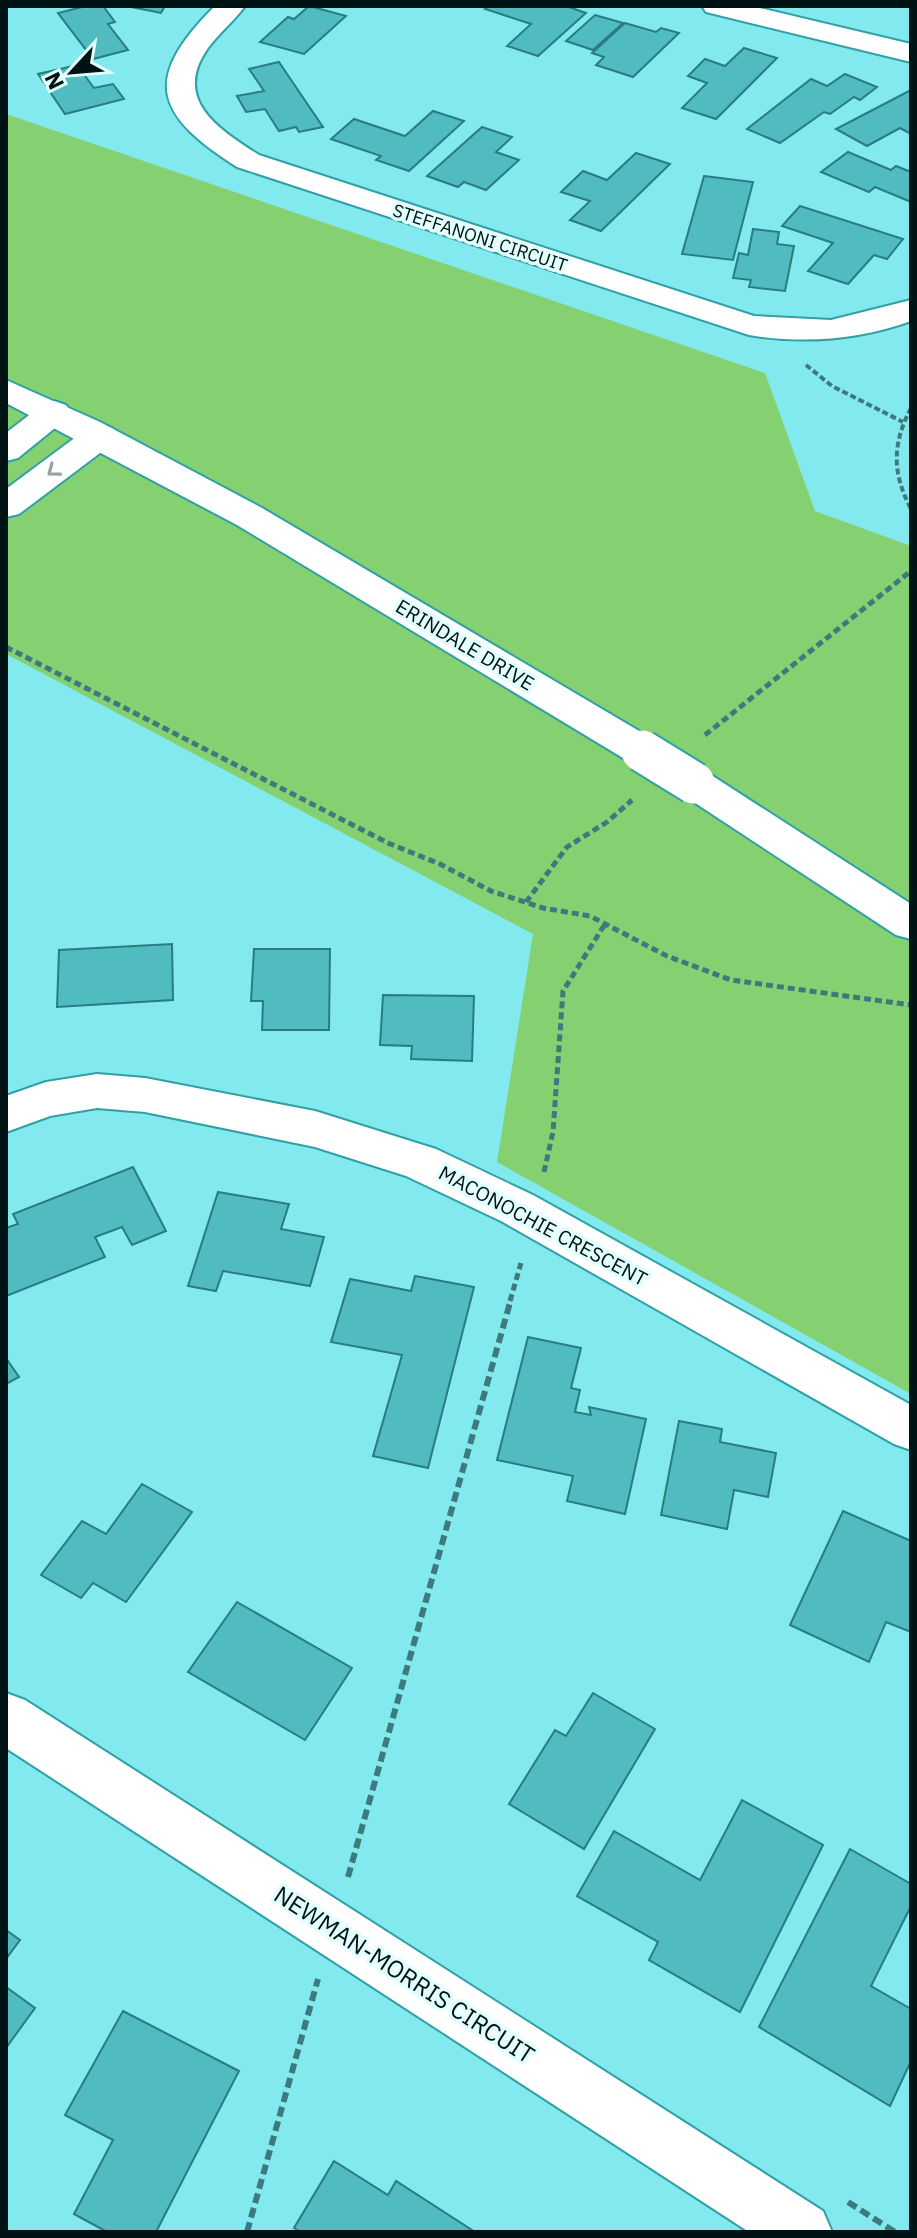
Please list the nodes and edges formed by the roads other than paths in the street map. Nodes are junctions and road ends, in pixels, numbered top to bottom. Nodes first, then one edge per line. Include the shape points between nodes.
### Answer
1 (231, 6) edge
2 (716, 6) edge
3 (911, 53) edge
4 (911, 310) edge
5 (6, 390) edge
6 (54, 412) junction
7 (100, 436) junction
8 (6, 450) edge
9 (6, 506) edge
10 (911, 924) edge
11 (6, 1114) edge
12 (911, 1429) edge
13 (6, 1718) edge
14 (802, 2232) edge

1 - 4 street, STEFFANONI CIRCUIT via 186,56 182,100 211,140 248,161 749,325 792,332 837,331
2 - 3 street
5 - 6 street, ERINDALE DRIVE
6 - 7 street, ERINDALE DRIVE
6 - 8 street
7 -> 9 street
7 - 10 street, ERINDALE DRIVE, bridge via 347,573 694,783
11 - 12 street, MACONOCHIE CRESCENT via 46,1099 97,1091 145,1095 315,1129 420,1162 534,1218
13 - 14 street, NEWMAN-MORRIS CIRCUIT

